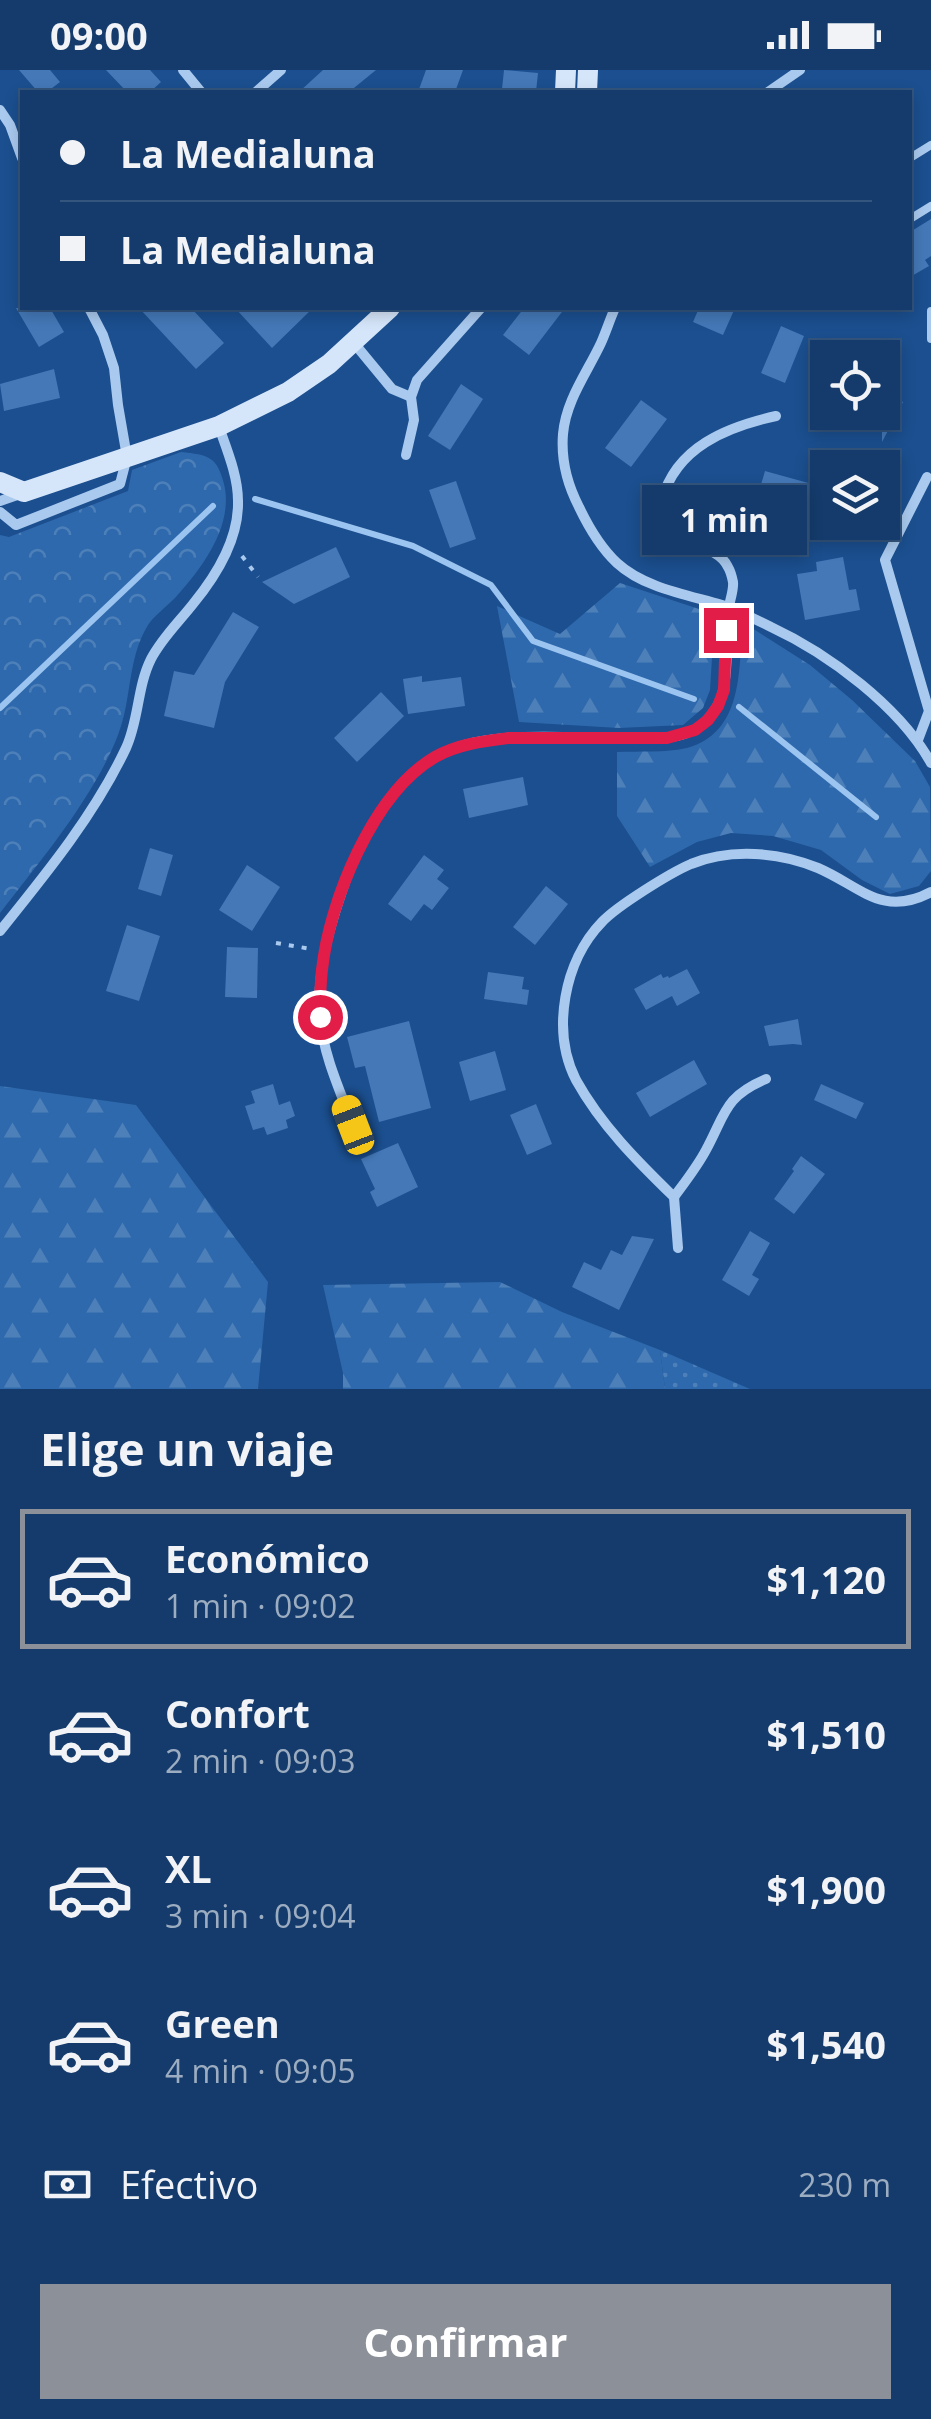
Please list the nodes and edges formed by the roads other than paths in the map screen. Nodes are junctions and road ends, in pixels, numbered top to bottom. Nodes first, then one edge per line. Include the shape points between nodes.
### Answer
1 (183, 70) edge
2 (281, 70) edge
3 (800, 70) edge
4 (199, 90) edge
5 (258, 90) edge
6 (771, 90) edge
7 (0, 110) edge
8 (20, 152) edge
9 (89, 310) edge
10 (388, 310) edge
11 (479, 310) edge
12 (613, 310) edge
13 (931, 311) edge
14 (931, 339) edge
15 (354, 343) junction
16 (411, 396) junction
17 (776, 416) dead end
18 (219, 426) junction
19 (406, 455) dead end
20 (128, 457) junction
21 (928, 477) dead end
22 (0, 482) edge
23 (24, 492) junction
24 (0, 501) edge
25 (0, 512) edge
26 (728, 607) junction
27 (918, 740) junction
28 (931, 763) edge
29 (931, 892) edge
30 (0, 931) edge
31 (766, 1078) dead end
32 (353, 1125) dead end
33 (674, 1197) junction
34 (678, 1248) dead end

1 - 4 street
2 - 5 street
3 - 6 street
7 - 8 street
9 - 20 street via 114,368
10 - 15 street
11 - 16 street via 417,380
12 - 26 street via 563,431 563,462 574,497 593,536 619,565 648,582
13 - 14 lane
15 - 16 street via 392,389
15 - 18 street via 288,392
16 - 19 street via 414,420
17 - 26 street via 713,436 666,482 661,522 670,534 728,565
18 - 20 street
18 - 30 street via 238,502 220,569 153,655 128,744 102,793
20 - 23 street
20 - 25 street via 120,484 16,524
21 - 27 street via 885,560 929,711
22 - 23 street
23 - 24 street
26 - 27 street via 840,668
26 - 32 street via 724,690 695,730 667,738 509,738 456,747 410,775 384,806 335,909 322,969 320,1017
27 - 28 street
29 - 33 street via 902,902 870,898 802,862 737,853 692,864 603,920 570,978 564,1006 568,1058 622,1146
31 - 33 street via 734,1096
33 - 34 street

